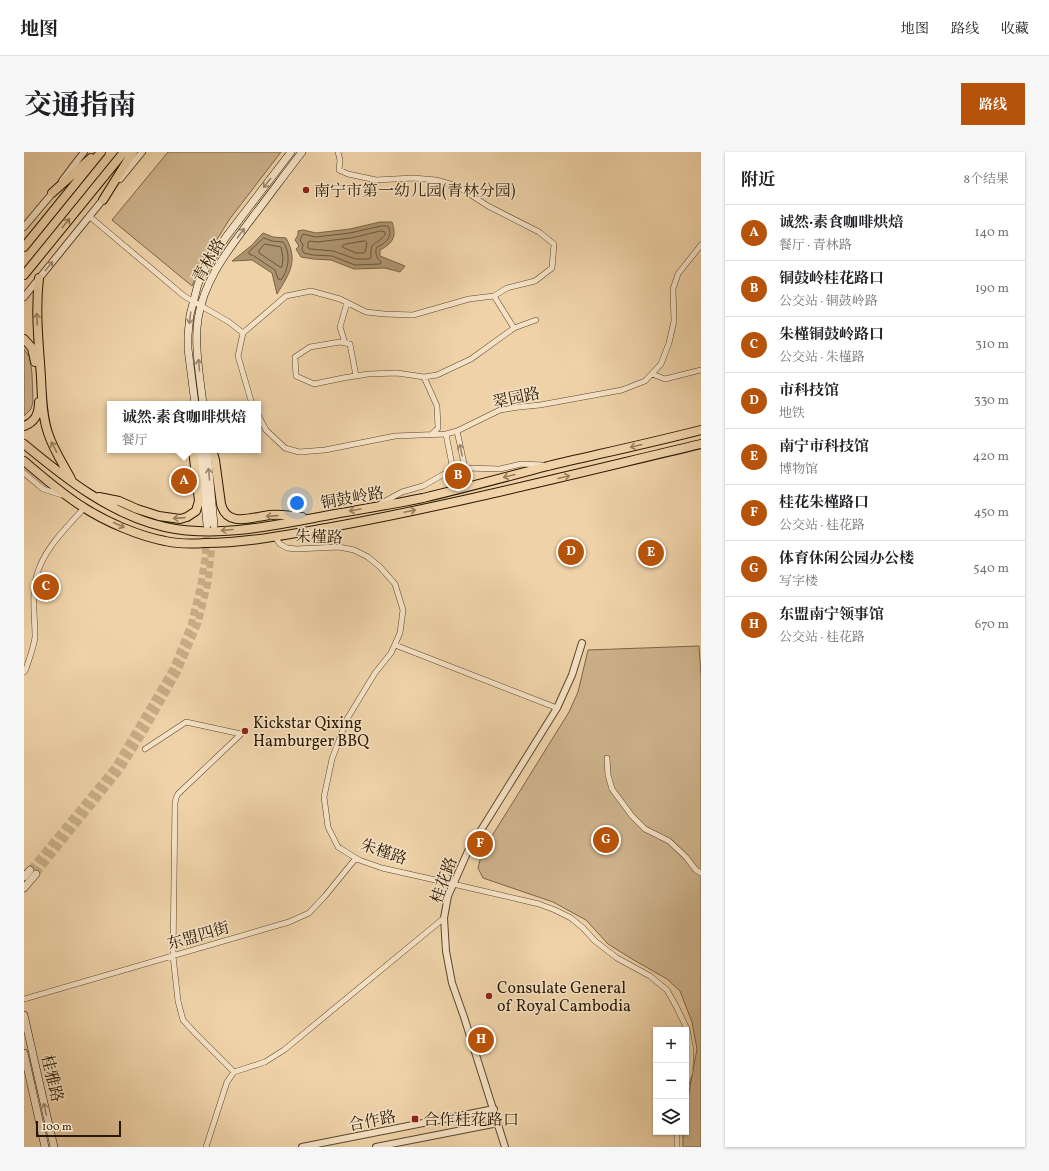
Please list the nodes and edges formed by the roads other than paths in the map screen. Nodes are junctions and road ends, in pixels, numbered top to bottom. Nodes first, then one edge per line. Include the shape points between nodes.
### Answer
1 (84, 152) edge
2 (99, 152) edge
3 (124, 152) edge
4 (133, 152) edge
5 (142, 152) edge
6 (291, 152) edge
7 (302, 152) edge
8 (338, 152) edge
9 (52, 193) junction
10 (103, 200) junction
11 (89, 216) junction
12 (24, 228) edge
13 (701, 245) edge
14 (24, 247) edge
15 (24, 275) edge
16 (39, 278) junction
17 (24, 296) edge
18 (494, 296) junction
19 (193, 301) junction
20 (347, 303) junction
21 (201, 306) junction
22 (536, 320) dead end
23 (514, 328) junction
24 (243, 332) junction
25 (24, 339) edge
26 (345, 343) junction
27 (701, 370) edge
28 (652, 374) junction
29 (356, 376) junction
30 (424, 377) junction
31 (195, 401) edge
32 (202, 401) edge
33 (251, 401) edge
34 (261, 421) edge
35 (24, 426) edge
36 (701, 430) edge
37 (457, 432) junction
38 (432, 434) junction
39 (446, 434) junction
40 (659, 440) junction
41 (24, 444) edge
42 (701, 444) edge
43 (194, 453) edge
44 (200, 453) edge
45 (207, 453) edge
46 (213, 453) edge
47 (662, 453) junction
48 (24, 461) edge
49 (550, 466) junction
50 (465, 468) junction
51 (454, 470) junction
52 (24, 473) edge
53 (73, 481) junction
54 (93, 495) junction
55 (72, 499) junction
56 (375, 506) junction
57 (84, 508) junction
58 (310, 518) junction
59 (275, 537) junction
60 (582, 644) dead end
61 (395, 645) junction
62 (24, 672) edge
63 (557, 708) junction
64 (145, 749) dead end
65 (607, 758) dead end
66 (356, 858) junction
67 (701, 873) edge
68 (24, 877) edge
69 (453, 884) junction
70 (24, 888) edge
71 (444, 918) junction
72 (173, 956) junction
73 (24, 999) edge
74 (24, 1015) edge
75 (24, 1053) edge
76 (234, 1072) junction
77 (689, 1075) edge
78 (494, 1109) junction
79 (498, 1123) junction
80 (677, 1135) edge
81 (45, 1147) edge
82 (54, 1147) edge
83 (206, 1147) edge
84 (302, 1147) edge
85 (376, 1147) edge
86 (505, 1147) edge
87 (677, 1147) edge

1 - 9 street
2 - 9 main road
2 - 14 main road
15 -> 3 main road
4 - 10 main road
5 - 10 street
6 -> 19 main road, 青林路 via 216,251 198,284
21 -> 7 main road, 青林路 via 205,291 221,261
8 - 18 street via 339,170 348,174 376,180 436,180 457,186 488,206 539,232 554,244 552,268 535,281 507,288
9 - 12 street
10 - 11 street
16 -> 11 street
11 - 19 street
13 - 28 street, 翠园路 via 678,274 673,289 674,321 670,344 661,364
16 - 17 street
53 -> 16 main road via 52,442 44,417 37,316
18 - 20 street via 469,299 413,314 366,312
18 - 23 street
19 - 21 street
19 -> 31 main road, 青林路 via 188,349
20 - 24 street via 311,291 286,296
20 - 26 street via 340,327
21 - 24 street
32 -> 21 main road, 青林路 via 196,341
22 - 23 street
23 - 30 street via 471,359 437,375
24 - 33 street via 238,356
25 - 35 main road via 30,344 34,354 39,402 35,419
26 - 29 street via 350,344
26 - 29 street via 310,347 294,357 296,376 314,384
27 - 28 street via 665,379
28 - 37 street, 翠园路 via 645,381 622,390 500,410
29 - 30 street via 397,373
30 - 38 street via 437,406 438,428
34 - 38 street, 翠园路 via 266,430 285,448 299,452 325,450 395,436
36 - 40 main road, 铜鼓岭路
37 - 39 street, 翠园路
50 -> 37 street
38 - 39 street, 翠园路
39 - 51 street
40 - 47 main road
40 -> 49 main road, 铜鼓岭路
41 - 53 main road, 铜鼓岭路
42 - 47 main road, 铜鼓岭路
43 -> 54 main road via 199,501 196,511 187,518 180,520 159,516 119,501
44 -> 45 main road via 211,525
58 -> 46 main road via 277,515 241,520 229,516 221,504
59 -> 47 main road, 铜鼓岭路 via 539,483
48 - 55 main road, 铜鼓岭路
49 - 50 street via 521,464 500,470
49 -> 56 main road, 铜鼓岭路 via 422,498
50 - 51 street
51 - 56 street
52 - 55 street via 43,489
53 - 54 main road, 铜鼓岭路
58 -> 54 main road, 铜鼓岭路 via 249,528 196,531 164,527 130,517
55 - 57 main road, 铜鼓岭路
56 -> 58 main road, 铜鼓岭路
57 -> 59 main road, 铜鼓岭路 via 127,529 167,541 193,544 222,543
57 - 62 street via 50,547 39,568 33,616 35,638
59 - 61 street, 朱槿路 via 280,544 296,550 339,547 354,550 380,567 395,584 403,610 400,633
60 - 63 street, 桂花路
61 - 63 street
61 - 66 street, 朱槿路 via 347,719 332,759 324,797 328,827 338,847
63 - 69 street, 桂花路 via 468,851
64 - 72 street via 186,722 241,734 176,798
65 - 67 street via 612,789 632,816 645,829 669,841
66 - 69 street, 朱槿路 via 382,868
66 - 72 street, 东盟四街 via 309,914
68 - 70 main road via 33,872
69 - 71 street, 桂花路
69 - 77 street, 朱槿路 via 555,910 571,918 617,958 650,976 667,990 687,1029 691,1050
71 - 76 street via 284,1050 265,1062
71 - 78 street, 桂花路 via 446,951 452,983
72 - 73 street, 东盟四街
72 - 76 street via 178,1001 183,1020
82 -> 74 main road, 桂雅路
75 - 81 main road, 桂雅路
76 - 83 street via 227,1082
78 - 79 street, 桂花路
78 - 84 street, 合作路
79 - 85 street
79 - 86 street, 桂花路
80 - 87 street

